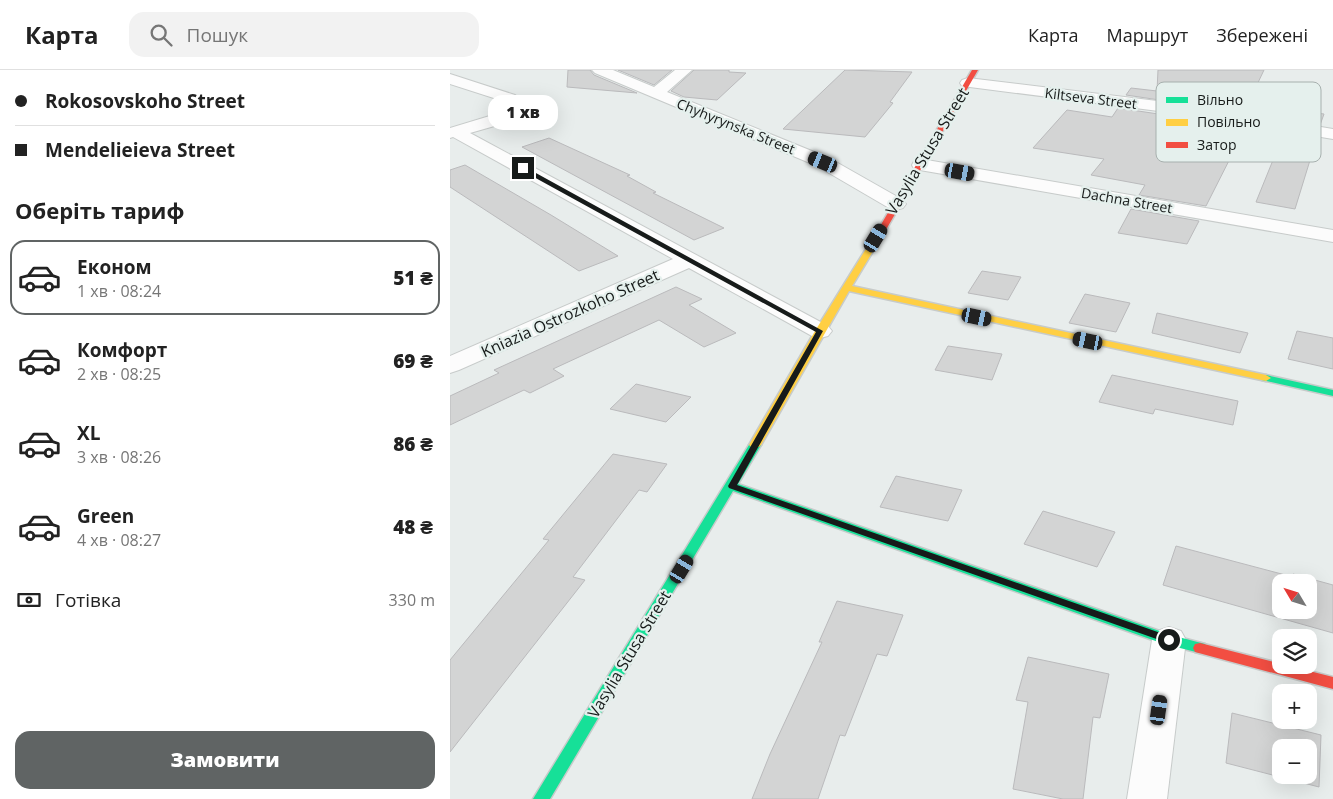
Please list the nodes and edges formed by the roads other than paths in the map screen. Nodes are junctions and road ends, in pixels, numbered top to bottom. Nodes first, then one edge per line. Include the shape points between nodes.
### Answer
1 (600, 70) edge
2 (684, 70) edge
3 (972, 76) edge
4 (450, 79) edge
5 (655, 94) junction
6 (1156, 105) edge
7 (453, 132) edge
8 (921, 165) junction
9 (896, 204) junction
10 (1333, 236) edge
11 (690, 260) junction
12 (846, 288) junction
13 (820, 331) junction
14 (450, 365) edge
15 (1333, 392) edge
16 (732, 486) junction
17 (1169, 640) junction
18 (1333, 684) edge
19 (541, 799) edge
20 (1147, 799) edge

1 - 5 street, Chyhyrynska Street
2 - 5 street
3 - 6 street, Kiltseva Street
3 - 8 street, Vasylia Stusa Street
4 - 7 street via 509,98 521,106 499,119
5 - 9 street, Chyhyrynska Street via 823,162
7 - 11 street
8 - 9 street, Vasylia Stusa Street
8 - 10 street, Dachna Street
9 - 12 street, Vasylia Stusa Street
11 - 13 street
11 - 14 street, Kniazia Ostrozkoho Street
12 - 13 street, Vasylia Stusa Street
12 - 15 street
13 - 16 street, Vasylia Stusa Street
16 - 17 street
16 - 19 street, Vasylia Stusa Street
17 - 18 street
17 - 20 street

